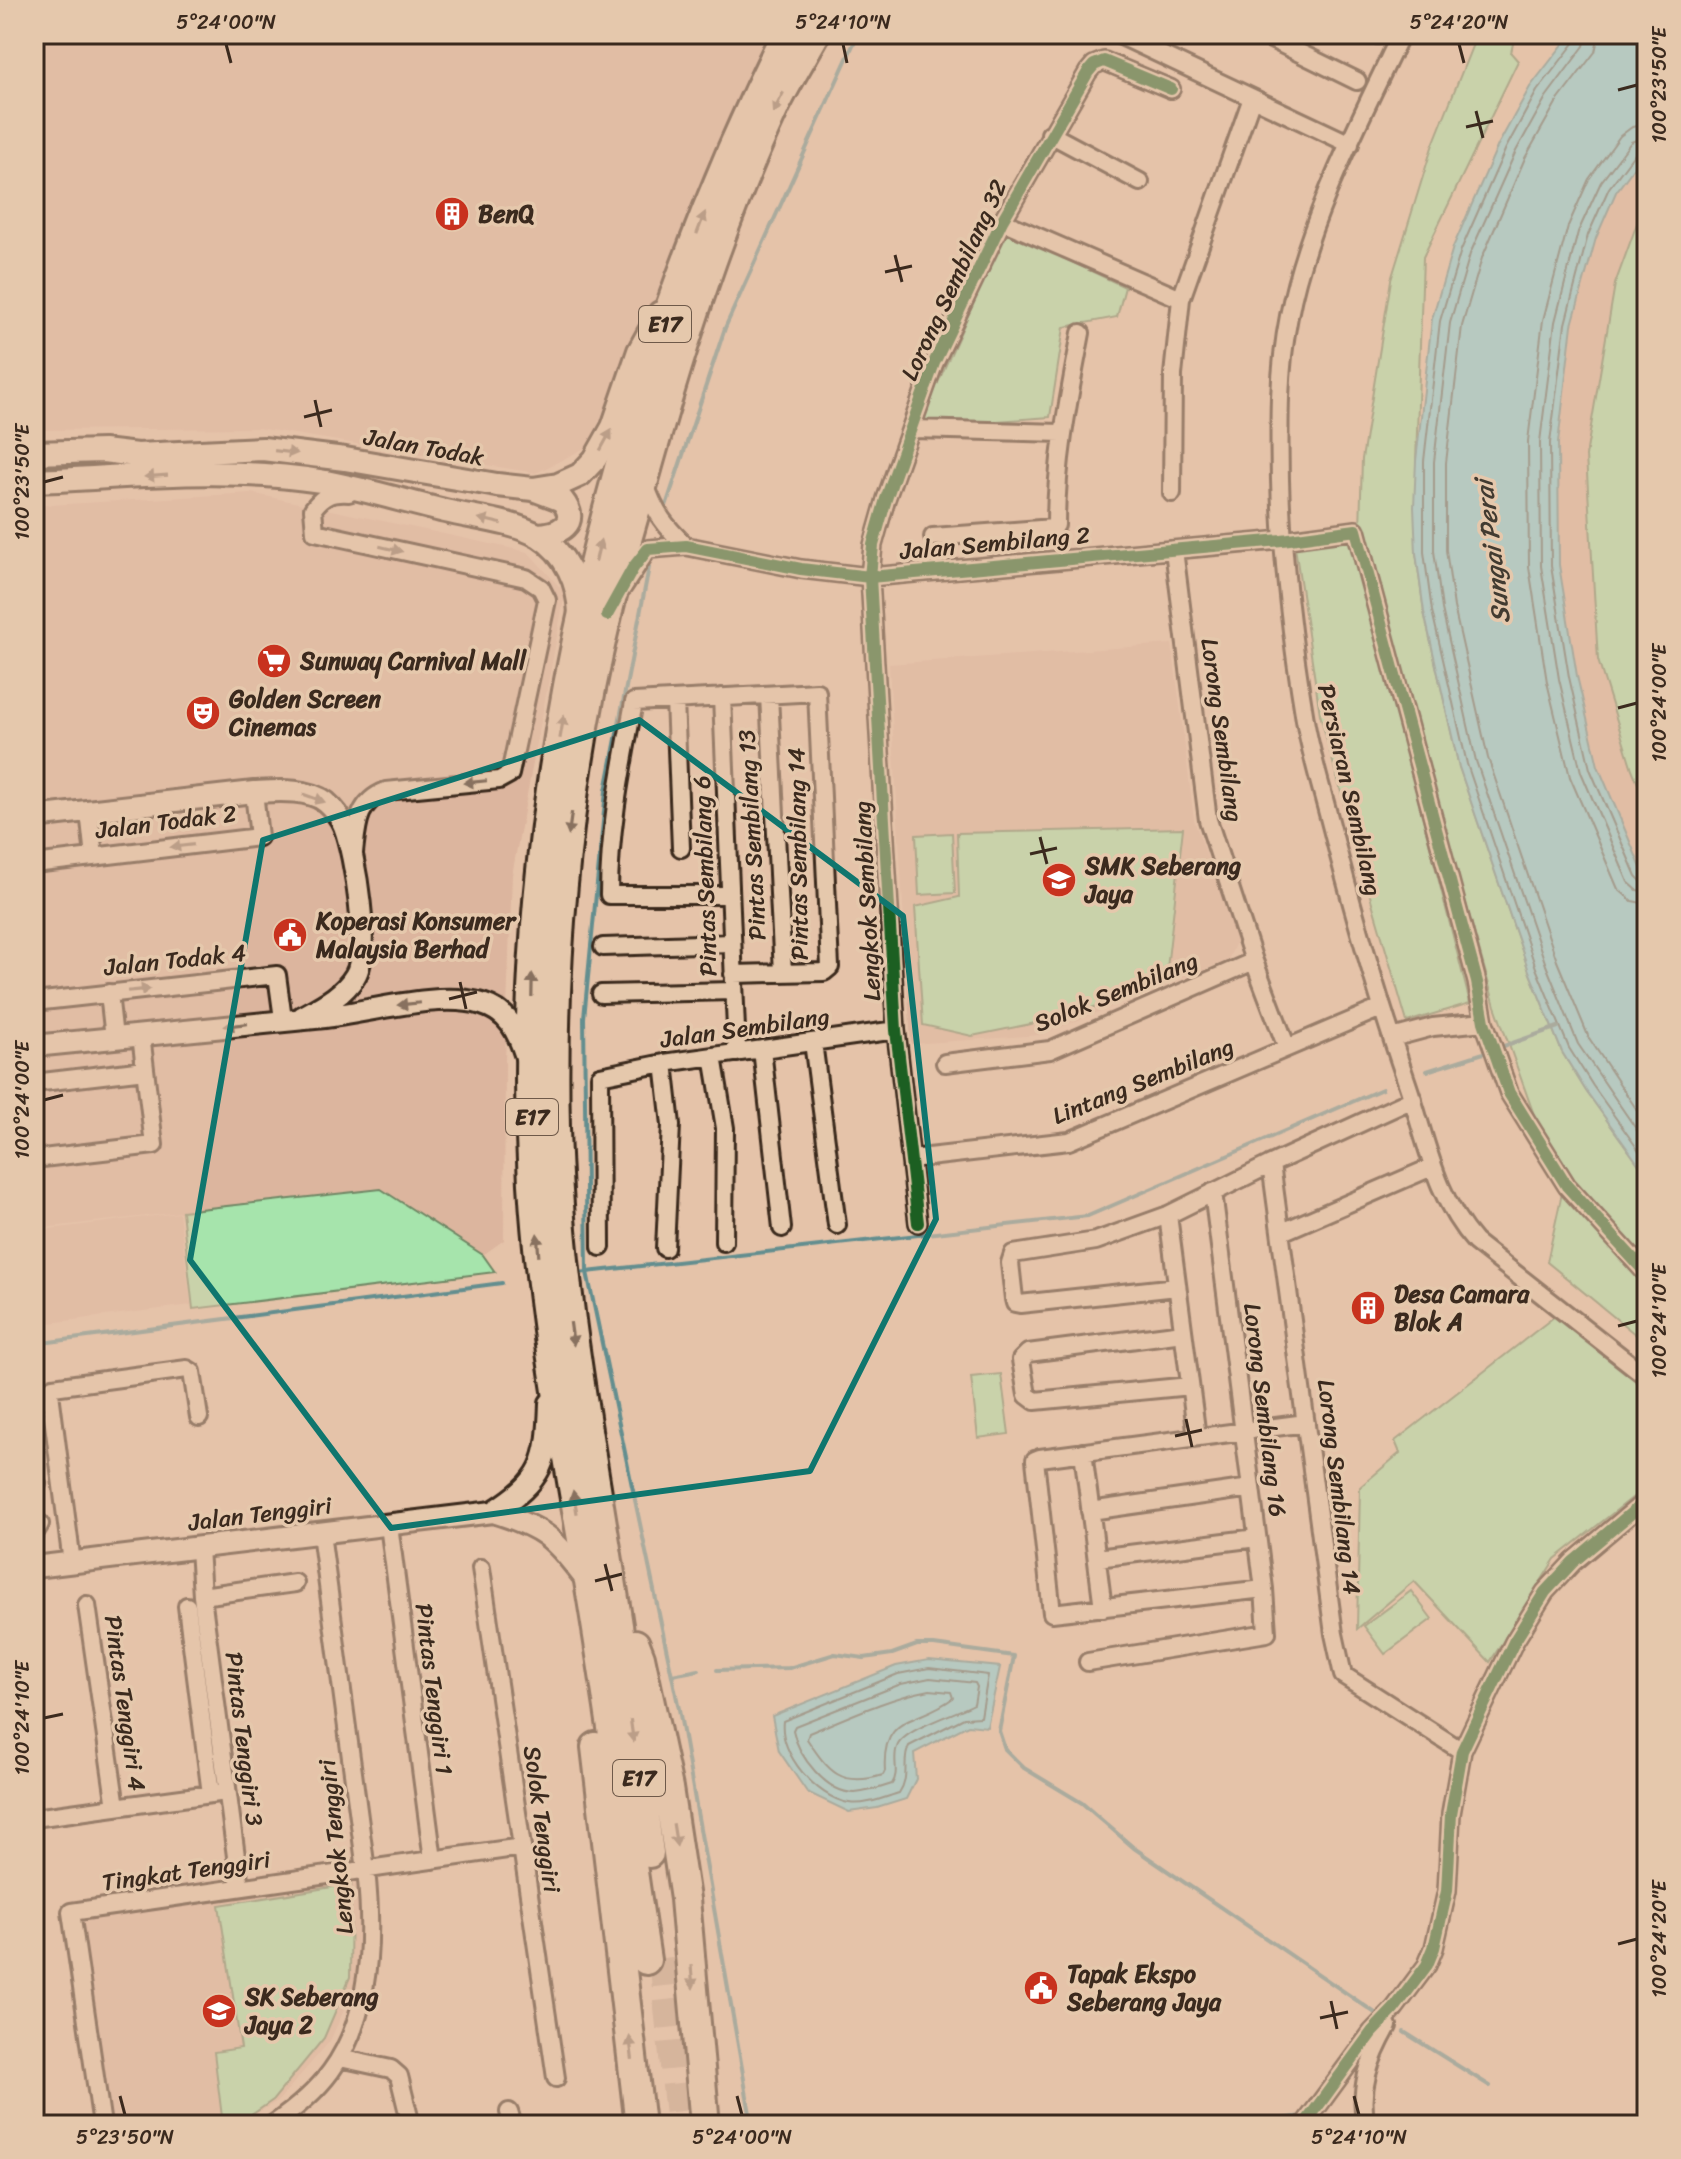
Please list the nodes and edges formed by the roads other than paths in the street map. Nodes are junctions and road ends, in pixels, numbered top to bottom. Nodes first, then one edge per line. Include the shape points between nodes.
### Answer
1 (786, 34) edge
2 (815, 34) edge
3 (1261, 34) edge
4 (1401, 34) edge
5 (1122, 35) edge
6 (1357, 81) dead end
7 (1171, 89) dead end
8 (1252, 98) junction
9 (1050, 134) junction
10 (1350, 144) junction
11 (1140, 182) dead end
12 (1002, 221) junction
13 (680, 278) junction
14 (1181, 299) junction
15 (1081, 333) dead end
16 (913, 429) junction
17 (1062, 433) junction
18 (34, 453) edge
19 (137, 455) junction
20 (34, 466) edge
21 (644, 480) junction
22 (34, 481) edge
23 (533, 489) junction
24 (1172, 493) dead end
25 (374, 494) junction
26 (537, 535) junction
27 (933, 537) dead end
28 (1282, 540) junction
29 (686, 546) junction
30 (1174, 550) junction
31 (870, 577) junction
32 (607, 615) junction
33 (580, 627) junction
34 (769, 695) junction
35 (722, 697) junction
36 (675, 700) junction
37 (254, 792) junction
38 (89, 811) junction
39 (34, 817) edge
40 (681, 848) dead end
41 (351, 852) junction
42 (94, 857) junction
43 (34, 864) edge
44 (730, 895) junction
45 (732, 943) junction
46 (603, 947) dead end
47 (1254, 961) junction
48 (783, 973) junction
49 (734, 983) junction
50 (109, 993) junction
51 (601, 994) dead end
52 (34, 1002) edge
53 (1381, 1008) junction
54 (292, 1018) junction
55 (1484, 1022) junction
56 (896, 1030) junction
57 (141, 1035) junction
58 (114, 1038) junction
59 (1392, 1038) junction
60 (813, 1042) junction
61 (34, 1046) edge
62 (1287, 1048) junction
63 (762, 1049) junction
64 (737, 1053) junction
65 (713, 1056) junction
66 (664, 1063) junction
67 (945, 1063) dead end
68 (145, 1070) junction
69 (531, 1071) junction
70 (34, 1083) edge
71 (1413, 1099) junction
72 (34, 1159) edge
73 (911, 1159) junction
74 (1271, 1164) junction
75 (1432, 1167) junction
76 (1213, 1192) junction
77 (1168, 1215) junction
78 (918, 1223) dead end
79 (837, 1225) dead end
80 (782, 1228) dead end
81 (1282, 1232) junction
82 (724, 1242) dead end
83 (601, 1247) dead end
84 (665, 1248) dead end
85 (1647, 1274) edge
86 (1177, 1287) junction
87 (1183, 1333) junction
88 (552, 1364) junction
89 (1647, 1377) edge
90 (1190, 1386) junction
91 (199, 1417) dead end
92 (1306, 1423) junction
93 (1244, 1431) junction
94 (1197, 1437) junction
95 (1083, 1452) junction
96 (1251, 1488) junction
97 (1647, 1500) edge
98 (1090, 1511) junction
99 (493, 1512) junction
100 (389, 1525) junction
101 (321, 1533) junction
102 (1257, 1538) junction
103 (199, 1548) junction
104 (1097, 1558) junction
105 (72, 1563) junction
106 (34, 1567) edge
107 (481, 1568) dead end
108 (295, 1583) dead end
109 (1264, 1589) junction
110 (202, 1596) junction
111 (599, 1596) junction
112 (87, 1605) dead end
113 (187, 1606) dead end
114 (1103, 1608) junction
115 (1088, 1662) dead end
116 (1462, 1751) junction
117 (219, 1793) junction
118 (116, 1807) junction
119 (34, 1818) edge
120 (522, 1847) junction
121 (433, 1860) junction
122 (366, 1870) junction
123 (240, 1887) junction
124 (654, 1959) tunnel mouth
125 (1394, 2009) junction
126 (340, 2058) junction
127 (699, 2064) junction
128 (556, 2078) dead end
129 (102, 2125) edge
130 (272, 2125) edge
131 (411, 2125) edge
132 (640, 2125) edge
133 (705, 2125) edge
134 (722, 2125) edge
135 (1304, 2125) edge
136 (1366, 2125) edge

13 -> 1 highway, E17 via 719,176
2 -> 21 highway, E17 via 776,105 729,214 678,359
3 - 6 street
4 - 10 street, Persiaran Sembilang
5 - 8 street
7 - 9 street, Lorong Sembilang 32 via 1098,62
8 - 10 street
8 - 14 street
9 - 11 street
9 - 12 street, Lorong Sembilang 32
10 - 28 street, Persiaran Sembilang via 1312,236 1288,317 1279,389
12 - 14 street
12 - 16 street, Lorong Sembilang 32 via 934,363
23 -> 13 main road, Jalan Todak via 566,482 595,459 613,427 639,351
33 -> 13 highway, E17 via 622,460
14 - 24 street via 1173,375
15 - 17 street
16 - 17 street
16 - 31 street, Lorong Sembilang 32 via 881,514
17 - 27 street via 1053,528
18 - 19 main road, Jalan Todak
19 - 20 main road
19 -> 23 main road, Jalan Todak via 263,449
21 - 29 street via 654,511
21 - 32 highway, E17
25 -> 22 main road via 271,476
23 - 26 main road via 562,500 569,514 565,528
26 -> 25 main road
25 -> 41 street via 326,495 313,509 315,532 526,578 547,600 510,774 499,780 376,795 364,808
26 - 33 main road via 572,573
28 - 30 street, Jalan Sembilang 2
28 - 53 street, Persiaran Sembilang via 1305,723
28 - 55 street, Jalan Sembilang 2 via 1356,530
29 - 31 street, Jalan Sembilang 2
29 - 32 street, Jalan Sembilang 2 via 648,549
30 - 31 street, Jalan Sembilang 2
30 - 47 street, Lorong Sembilang via 1208,820
31 - 56 street, Lengkok Sembilang
32 -> 111 highway, E17 via 569,834 555,1129
69 -> 33 highway, E17 via 534,938
34 - 35 street
34 - 48 street, Pintas Sembilang 13
34 - 48 street, Pintas Sembilang 14 via 817,692 830,967 824,972
35 - 36 street
35 - 44 street, Pintas Sembilang 6
36 - 40 street
36 - 44 street via 634,702 613,813 609,895
37 - 38 street, Jalan Todak 2
37 -> 41 street, Jalan Todak 2 via 323,799 337,813
37 -> 42 street, Jalan Todak 2 via 259,837
38 - 39 street, Jalan Todak 2
38 - 42 street
41 - 54 street via 362,962 342,993
42 - 43 street, Jalan Todak 2
44 - 45 street, Pintas Sembilang 6
45 - 46 street
45 - 49 street, Pintas Sembilang 6
47 - 62 street, Lorong Sembilang
47 - 67 street, Solok Sembilang via 1050,1050
48 - 49 street, Pintas Sembilang 14
49 - 51 street, Pintas Sembilang 14
49 - 64 street, Pintas Sembilang 6
50 - 52 street, Jalan Todak 4
50 -> 54 street, Jalan Todak 4 via 277,975
50 - 58 street
53 - 59 street, Persiaran Sembilang
53 - 62 street, Lintang Sembilang
54 -> 57 street
69 -> 54 street via 512,1021 472,1001
55 - 59 street
55 - 85 street via 1509,1093 1567,1186
56 - 60 street, Jalan Sembilang
56 - 73 street, Lengkok Sembilang
57 - 58 street
57 - 68 street
58 - 61 street
59 - 71 street, Persiaran Sembilang
60 - 63 street, Jalan Sembilang
60 - 79 street
62 - 73 street, Lintang Sembilang via 1069,1141
63 - 64 street, Jalan Sembilang
63 - 80 street
64 - 65 street, Jalan Sembilang
65 - 66 street, Jalan Sembilang
65 - 82 street via 725,1128
66 - 83 street, Jalan Sembilang via 600,1076
66 - 84 street via 671,1125
68 - 70 street
68 - 72 street via 154,1145
88 -> 69 highway, E17 via 536,1226
71 - 74 street
71 - 75 street, Persiaran Sembilang
73 - 78 street, Lengkok Sembilang
74 - 76 street
74 - 81 street, Lorong Sembilang 14
75 - 81 street
75 - 89 street, Persiaran Sembilang via 1459,1224 1475,1242
76 - 77 street
76 - 93 street, Lorong Sembilang 16
77 - 86 street
77 - 86 street via 1096,1241 1013,1254 1015,1303
81 - 92 street, Lorong Sembilang 14
86 - 87 street
87 - 90 street
87 - 90 street via 1028,1353 1021,1360 1027,1395 1035,1401
88 - 99 street via 541,1467 524,1492
111 -> 88 highway, E17
90 - 94 street
91 - 105 street via 192,1372 187,1369 53,1387
92 - 93 street
92 - 116 street, Lorong Sembilang 14 via 1343,1675
93 - 94 street
93 - 96 street, Lorong Sembilang 16
94 - 95 street
95 - 98 street
95 - 114 street via 1035,1460 1050,1610 1055,1614
96 - 98 street
96 - 102 street, Lorong Sembilang 16
97 - 116 street via 1545,1592 1514,1642
98 - 104 street
99 - 100 street, Jalan Tenggiri
99 - 111 street via 543,1531
100 - 101 street, Jalan Tenggiri
100 - 121 street, Pintas Tenggiri 1
101 - 103 street, Jalan Tenggiri
101 - 122 street, Lengkok Tenggiri
102 - 104 street
102 - 109 street, Lorong Sembilang 16
103 - 105 street, Jalan Tenggiri
103 - 110 street, Pintas Tenggiri 3
104 - 114 street
105 - 106 street, Jalan Tenggiri
107 - 120 street, Solok Tenggiri
108 - 110 street
109 - 114 street
109 - 115 street, Lorong Sembilang 16 via 1267,1633
110 - 117 street, Pintas Tenggiri 3
111 - 124 highway, E17
111 -> 127 highway via 640,1657 668,1788 685,1899
132 -> 111 highway via 588,1675
112 - 118 street, Pintas Tenggiri 4
113 - 117 street, Pintas Tenggiri 3
116 - 125 street via 1451,1814 1447,1891 1434,1948
117 - 118 street
117 - 123 street, Pintas Tenggiri 3
118 - 119 street
120 - 121 street, Tingkat Tenggiri
120 - 128 street, Solok Tenggiri
121 - 122 street, Tingkat Tenggiri
122 - 123 street, Tingkat Tenggiri
122 - 126 street, Lengkok Tenggiri via 370,1947 358,2010
123 - 129 street, Tingkat Tenggiri via 71,1912
125 - 135 street
125 - 136 street via 1365,2078
126 - 130 street, Lengkok Tenggiri via 304,2100
126 - 131 street via 391,2069 399,2076
127 - 133 highway
127 - 134 highway

